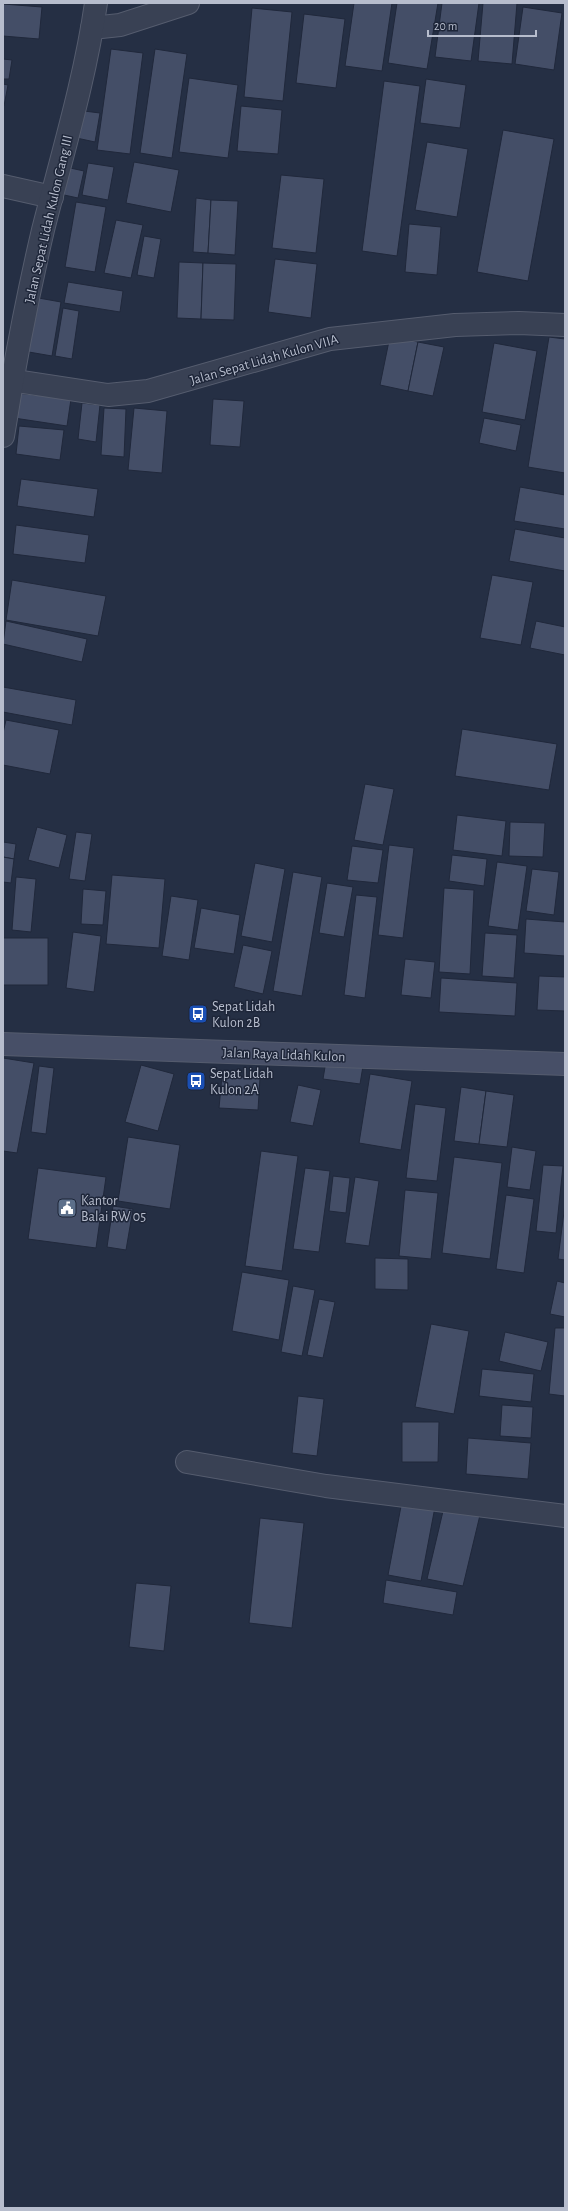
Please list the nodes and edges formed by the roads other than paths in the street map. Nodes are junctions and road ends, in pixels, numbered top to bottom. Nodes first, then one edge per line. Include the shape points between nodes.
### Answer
1 (96, 3) edge
2 (188, 3) edge
3 (92, 28) junction
4 (3, 186) edge
5 (52, 197) junction
6 (565, 324) edge
7 (8, 379) edge
8 (3, 436) edge
9 (3, 1044) edge
10 (565, 1064) edge
11 (187, 1462) dead end
12 (565, 1516) edge

1 - 3 street, Jalan Sepat Lidah Kulon Gang III
2 - 3 street via 120,25
3 - 5 street, Jalan Sepat Lidah Kulon Gang III via 84,73
4 - 5 street
5 - 7 street, Jalan Sepat Lidah Kulon Gang III
6 - 7 street, Jalan Sepat Lidah Kulon VIIA via 455,326 330,339 148,391 108,395
7 - 8 street, Jalan Sepat Lidah Kulon Gang III
9 - 10 main road, Jalan Raya Lidah Kulon
11 - 12 street via 326,1486

